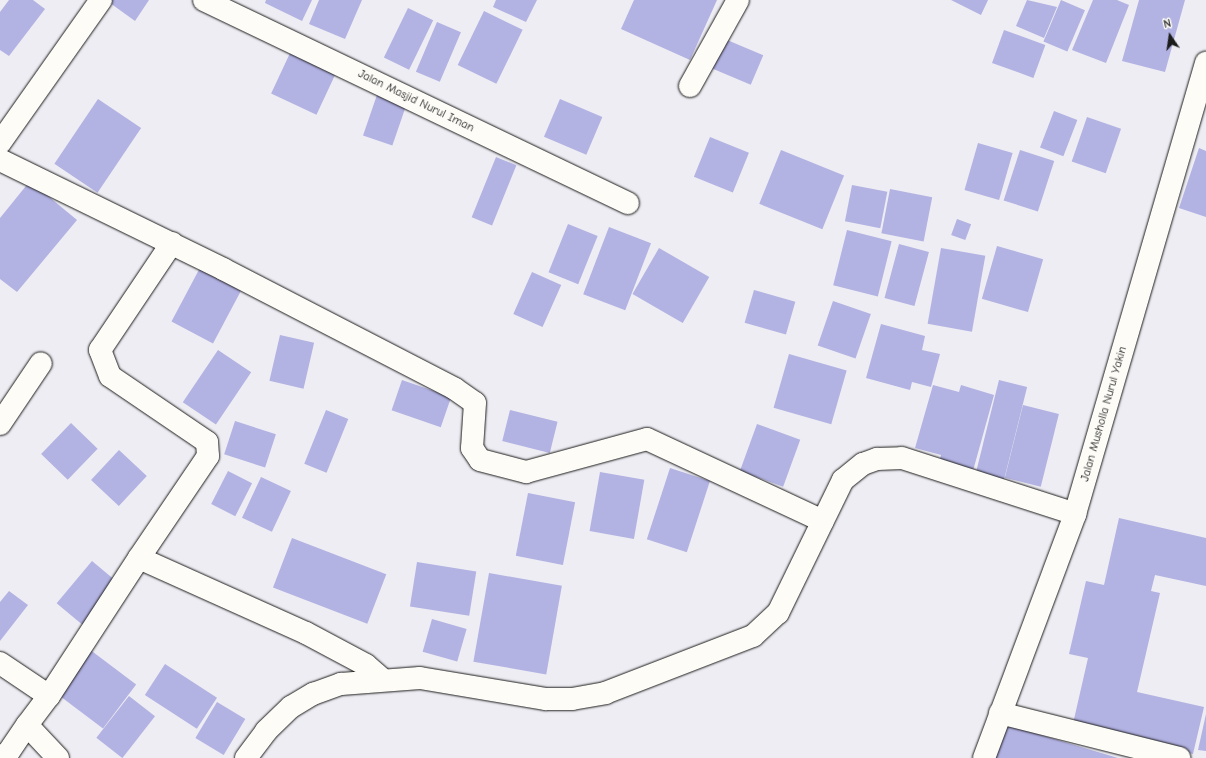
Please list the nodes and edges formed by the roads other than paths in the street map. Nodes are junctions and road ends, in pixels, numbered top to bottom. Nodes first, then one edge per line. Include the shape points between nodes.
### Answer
1 (204, 0) edge
2 (738, 0) edge
3 (98, 2) edge
4 (1206, 63) edge
5 (690, 86) dead end
6 (0, 144) edge
7 (0, 160) edge
8 (628, 202) dead end
9 (172, 243) junction
10 (41, 363) dead end
11 (0, 424) edge
12 (1075, 514) junction
13 (823, 521) junction
14 (139, 558) junction
15 (0, 663) edge
16 (382, 679) junction
17 (49, 696) junction
18 (1000, 713) junction
19 (27, 725) junction
20 (0, 757) edge
21 (58, 758) edge
22 (246, 758) edge
23 (984, 758) edge
24 (1179, 758) edge

1 - 8 street, Jalan Masjid Nurul Iman
2 - 5 street
3 - 6 street
4 - 12 street, Jalan Musholla Nurul Yakin
7 - 9 street
9 - 13 street via 475,403 472,448 480,460 526,472 647,439
9 - 14 street via 100,350 110,376 207,442 208,456
10 - 11 street
12 - 13 street via 902,458 886,457 863,464 843,480
12 - 18 street, Jalan Musholla Nurul Yakin
13 - 16 street via 778,613 760,632 605,693 546,699 440,680
14 - 16 street via 306,633 366,665
14 - 17 street
15 - 17 street
16 - 22 street via 341,684 301,700 266,731
17 - 19 street
18 - 23 street, Jalan Musholla Nurul Yakin
18 - 24 street
19 - 20 street via 8,753
19 - 21 street

